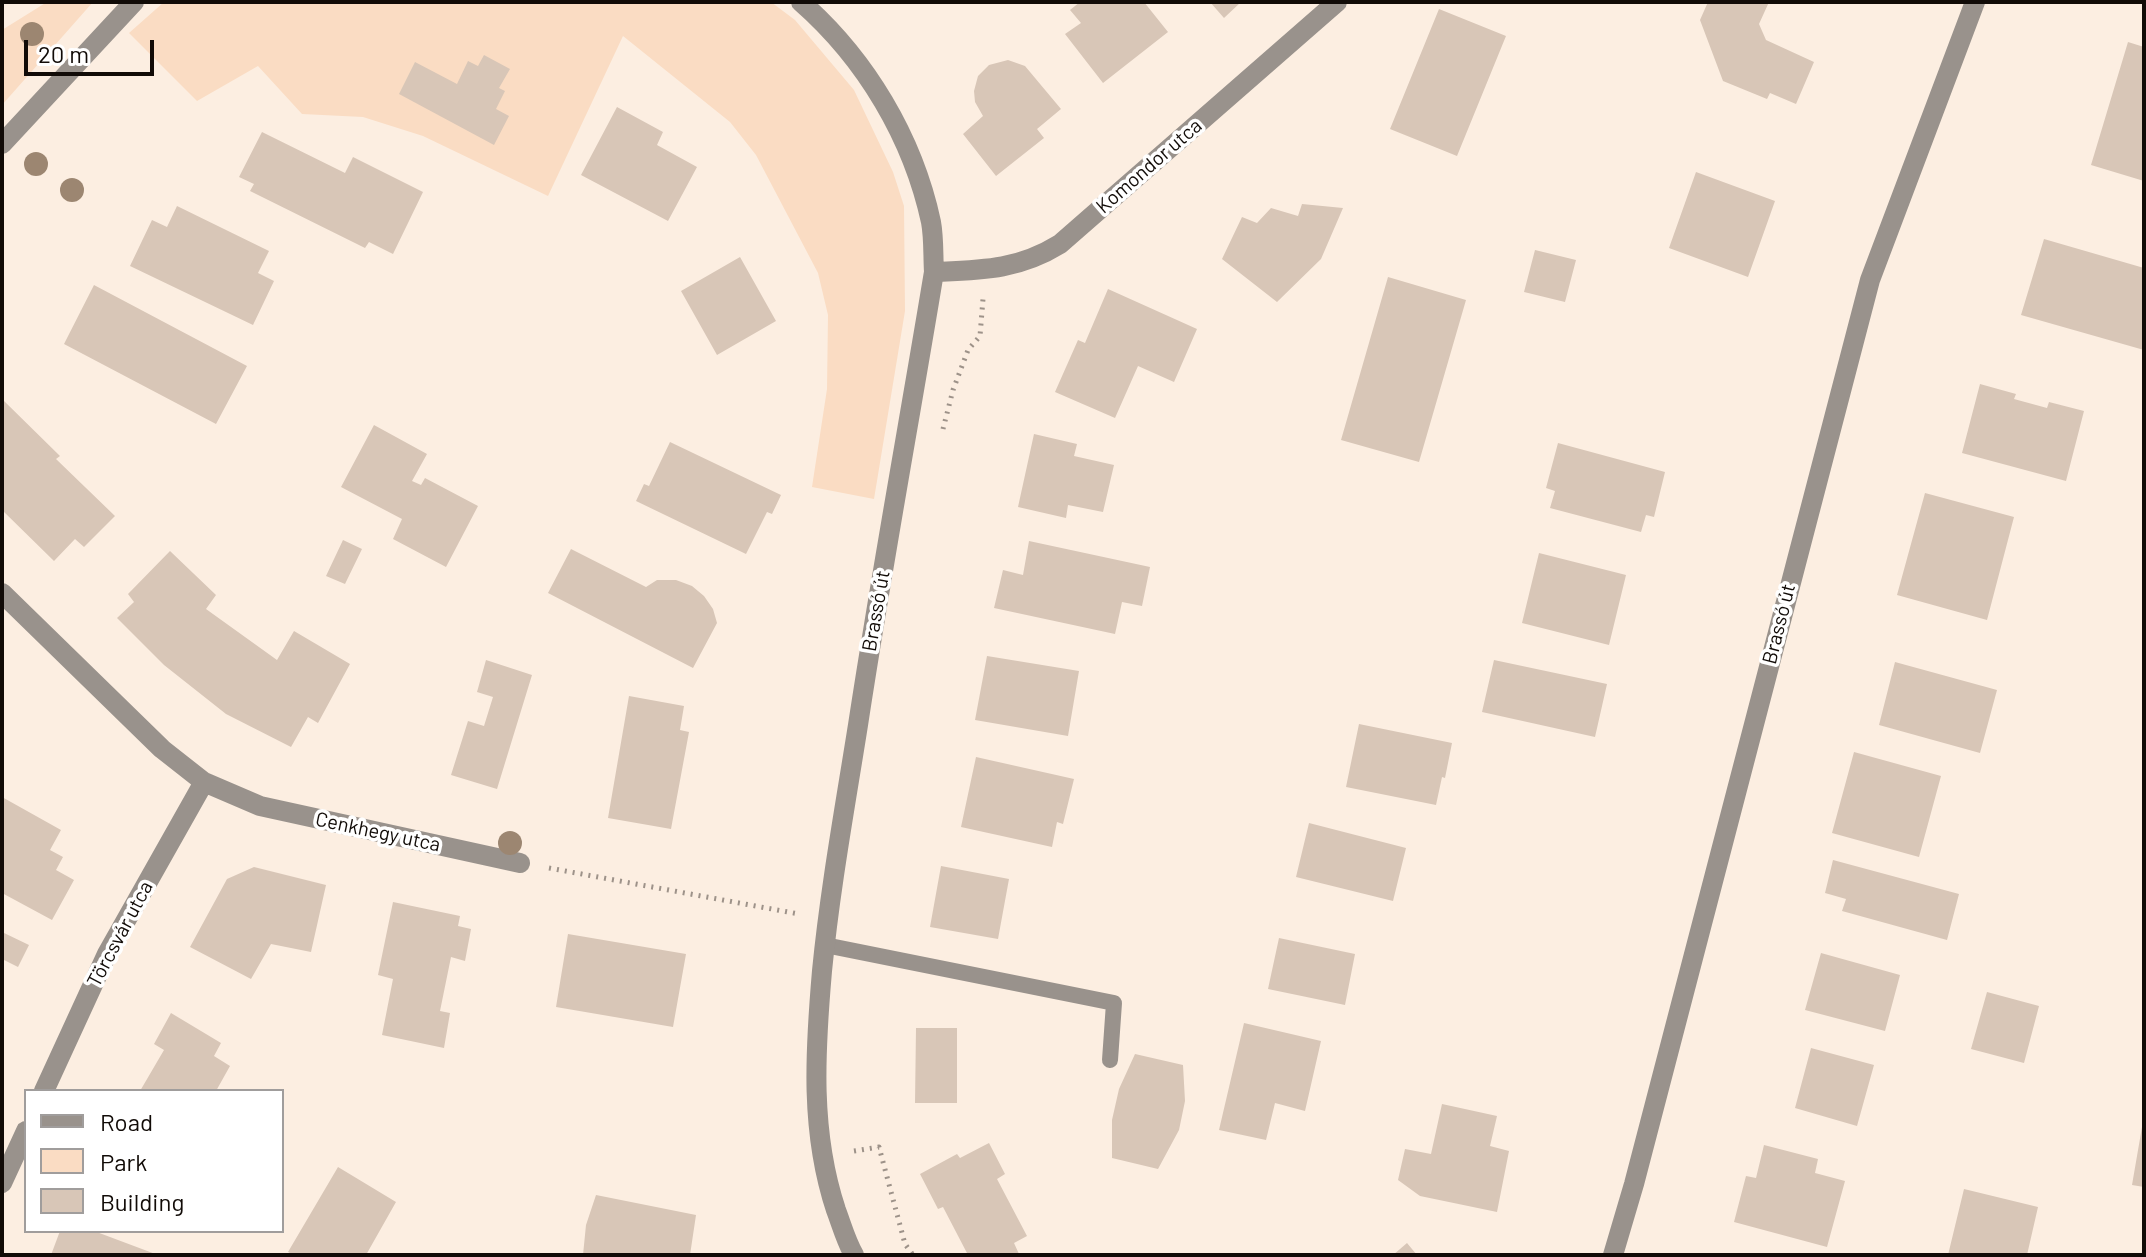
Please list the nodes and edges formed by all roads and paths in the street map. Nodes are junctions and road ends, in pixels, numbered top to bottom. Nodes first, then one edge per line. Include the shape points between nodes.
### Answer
1 (134, 2) edge
2 (801, 2) edge
3 (1337, 2) edge
4 (1975, 2) edge
5 (2, 144) edge
6 (984, 269) junction
7 (934, 272) junction
8 (940, 442) dead end
9 (2, 593) edge
10 (204, 782) junction
11 (520, 863) joint
12 (827, 919) junction
13 (825, 945) junction
14 (1110, 1060) dead end
15 (45, 1089) edge
16 (24, 1135) edge
17 (849, 1152) dead end
18 (2, 1183) edge
19 (854, 1255) edge
20 (913, 1255) edge
21 (1613, 1255) edge

1 - 5 street
2 - 7 street, Brassó út via 869,77 898,128 932,225
3 - 6 street, Komondor utca via 1060,244 1038,258
4 - 21 street, Brassó út via 1870,280
6 - 7 street, Komondor utca
6 - 8 path via 980,336 958,376
7 - 12 street, Brassó út
9 - 10 street, Cenkhegy utca via 162,749
10 - 11 street, Cenkhegy utca via 260,806
10 - 15 street, Törcsvár utca via 107,954
11 - 12 path
12 - 13 street, Brassó út
13 - 14 lane via 1114,1003
13 - 19 street, Brassó út via 816,1068 819,1137 830,1191
16 - 18 street
17 - 20 path via 879,1147 905,1244

